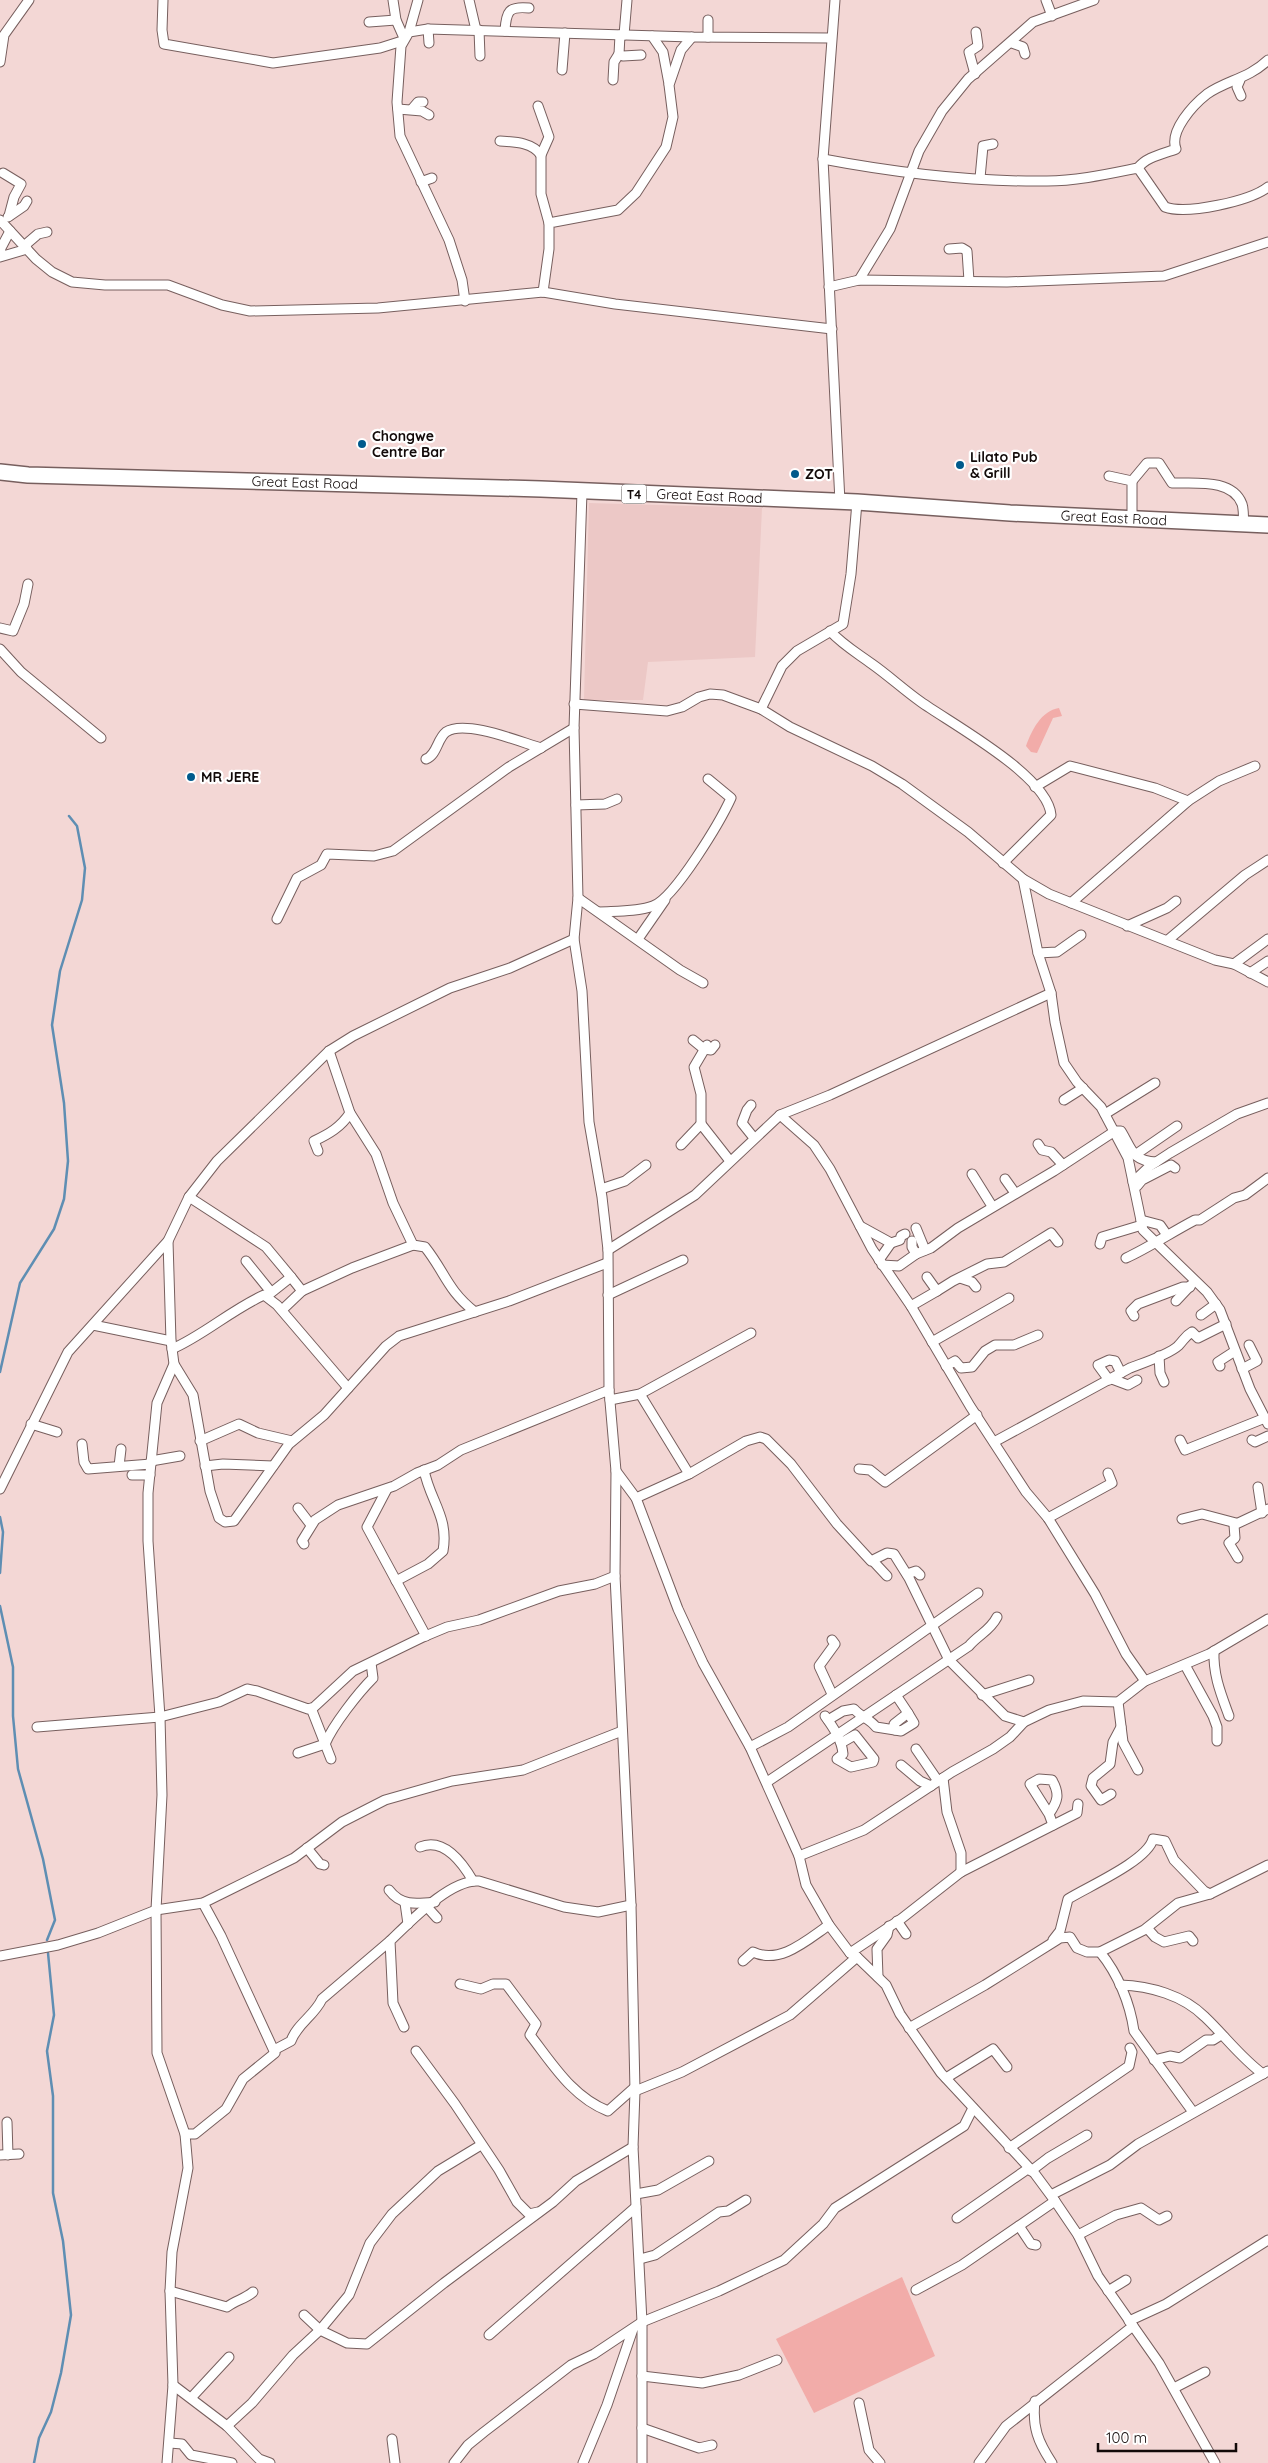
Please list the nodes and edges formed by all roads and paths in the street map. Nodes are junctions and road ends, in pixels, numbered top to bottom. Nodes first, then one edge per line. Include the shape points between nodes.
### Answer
1 (29, 0) edge
2 (163, 0) edge
3 (393, 0) edge
4 (418, 0) edge
5 (469, 0) edge
6 (627, 0) edge
7 (835, 0) edge
8 (1046, 0) edge
9 (1094, 0) edge
10 (529, 8) dead end
11 (1052, 16) junction
12 (396, 20) junction
13 (708, 20) dead end
14 (368, 22) dead end
15 (428, 28) junction
16 (478, 30) junction
17 (505, 31) junction
18 (976, 32) dead end
19 (565, 33) junction
20 (622, 35) junction
21 (652, 36) junction
22 (405, 37) junction
23 (692, 37) junction
24 (708, 37) junction
25 (830, 38) junction
26 (428, 43) dead end
27 (1012, 43) junction
28 (619, 54) junction
29 (1025, 54) dead end
30 (641, 55) dead end
31 (480, 56) dead end
32 (0, 62) edge
33 (1266, 65) edge
34 (562, 70) dead end
35 (975, 74) junction
36 (613, 80) dead end
37 (1240, 80) junction
38 (669, 85) junction
39 (1241, 96) dead end
40 (423, 102) dead end
41 (538, 106) dead end
42 (398, 109) junction
43 (412, 109) junction
44 (429, 115) dead end
45 (500, 141) dead end
46 (993, 144) dead end
47 (541, 155) junction
48 (823, 159) junction
49 (1138, 168) junction
50 (3, 173) dead end
51 (909, 174) junction
52 (432, 178) dead end
53 (980, 178) junction
54 (421, 182) junction
55 (1268, 187) edge
56 (27, 201) dead end
57 (4, 219) edge
58 (549, 223) junction
59 (10, 231) junction
60 (46, 232) dead end
61 (1268, 242) edge
62 (25, 247) junction
63 (949, 249) dead end
64 (0, 257) edge
65 (859, 280) junction
66 (969, 281) junction
67 (829, 287) junction
68 (543, 292) junction
69 (465, 301) junction
70 (832, 329) junction
71 (0, 472) edge
72 (1109, 476) dead end
73 (1132, 481) junction
74 (582, 492) junction
75 (840, 502) junction
76 (857, 502) junction
77 (1132, 519) junction
78 (1244, 524) junction
79 (1268, 525) edge
80 (28, 584) dead end
81 (0, 628) edge
82 (830, 631) junction
83 (0, 649) edge
84 (574, 704) junction
85 (761, 709) junction
86 (574, 728) junction
87 (101, 738) dead end
88 (541, 748) junction
89 (426, 759) dead end
90 (1255, 766) dead end
91 (708, 779) dead end
92 (1035, 788) junction
93 (616, 799) dead end
94 (1188, 801) junction
95 (576, 805) junction
96 (1268, 860) edge
97 (1003, 863) junction
98 (1023, 879) junction
99 (668, 895) junction
100 (578, 898) junction
101 (1176, 902) dead end
102 (1071, 903) junction
103 (599, 912) junction
104 (278, 919) dead end
105 (1127, 926) junction
106 (1081, 935) dead end
107 (574, 939) junction
108 (638, 939) junction
109 (1268, 939) edge
110 (1168, 940) junction
111 (1038, 953) junction
112 (1268, 961) edge
113 (1234, 964) junction
114 (1250, 973) junction
115 (1268, 982) edge
116 (704, 983) dead end
117 (1051, 993) junction
118 (693, 1040) dead end
119 (329, 1051) junction
120 (1155, 1083) dead end
121 (1083, 1088) junction
122 (1064, 1100) dead end
123 (1268, 1103) edge
124 (752, 1105) dead end
125 (350, 1113) junction
126 (1105, 1114) junction
127 (780, 1115) junction
128 (701, 1124) junction
129 (1178, 1126) dead end
130 (1115, 1131) junction
131 (754, 1138) junction
132 (1038, 1144) dead end
133 (681, 1145) dead end
134 (318, 1151) dead end
135 (1133, 1157) junction
136 (730, 1161) junction
137 (1156, 1162) junction
138 (646, 1165) dead end
139 (1063, 1165) junction
140 (1175, 1168) dead end
141 (972, 1174) dead end
142 (1268, 1178) edge
143 (1005, 1179) dead end
144 (1134, 1185) junction
145 (601, 1189) junction
146 (1015, 1193) junction
147 (189, 1197) junction
148 (992, 1206) junction
149 (1141, 1222) junction
150 (860, 1226) junction
151 (916, 1228) dead end
152 (1167, 1234) junction
153 (168, 1241) junction
154 (1058, 1242) dead end
155 (1154, 1242) junction
156 (891, 1243) junction
157 (1100, 1244) dead end
158 (413, 1245) junction
159 (608, 1250) junction
160 (925, 1250) junction
161 (916, 1254) junction
162 (1126, 1258) dead end
163 (683, 1260) dead end
164 (246, 1262) dead end
165 (607, 1263) junction
166 (881, 1263) junction
167 (291, 1277) junction
168 (927, 1277) dead end
169 (960, 1278) junction
170 (1192, 1284) junction
171 (976, 1287) dead end
172 (302, 1291) junction
173 (941, 1292) junction
174 (269, 1294) junction
175 (608, 1295) junction
176 (1009, 1298) dead end
177 (1176, 1301) dead end
178 (1216, 1304) junction
179 (911, 1306) junction
180 (282, 1310) junction
181 (475, 1312) junction
182 (1201, 1315) dead end
183 (1134, 1316) dead end
184 (1226, 1324) junction
185 (93, 1325) junction
186 (751, 1333) dead end
187 (1038, 1335) dead end
188 (932, 1342) junction
189 (171, 1345) junction
190 (1248, 1345) dead end
191 (1235, 1351) junction
192 (1159, 1356) junction
193 (174, 1364) junction
194 (946, 1366) junction
195 (1220, 1366) dead end
196 (1242, 1369) junction
197 (1122, 1373) junction
198 (1110, 1379) junction
199 (1137, 1380) dead end
200 (1164, 1382) dead end
201 (348, 1388) junction
202 (640, 1394) junction
203 (610, 1395) junction
204 (977, 1415) junction
205 (1266, 1421) edge
206 (31, 1424) junction
207 (57, 1432) dead end
208 (1268, 1436) edge
209 (1180, 1440) dead end
210 (1252, 1440) dead end
211 (200, 1441) junction
212 (292, 1441) junction
213 (994, 1442) junction
214 (82, 1444) dead end
215 (121, 1450) dead end
216 (180, 1456) dead end
217 (151, 1463) junction
218 (119, 1466) junction
219 (205, 1466) junction
220 (273, 1466) junction
221 (859, 1469) dead end
222 (424, 1470) junction
223 (616, 1472) junction
224 (1108, 1473) dead end
225 (688, 1474) junction
226 (132, 1475) dead end
227 (150, 1475) junction
228 (1258, 1487) dead end
229 (387, 1488) junction
230 (0, 1489) edge
231 (636, 1498) junction
232 (298, 1508) dead end
233 (1265, 1511) edge
234 (1048, 1518) junction
235 (1182, 1519) dead end
236 (1236, 1523) junction
237 (311, 1525) junction
238 (304, 1544) dead end
239 (1238, 1558) dead end
240 (873, 1561) junction
241 (907, 1574) junction
242 (920, 1575) dead end
243 (614, 1576) junction
244 (887, 1576) dead end
245 (396, 1581) junction
246 (978, 1593) dead end
247 (997, 1617) dead end
248 (1268, 1619) edge
249 (932, 1626) junction
250 (426, 1636) junction
251 (832, 1640) dead end
252 (1214, 1651) junction
253 (949, 1660) junction
254 (371, 1663) junction
255 (1185, 1665) junction
256 (1029, 1680) dead end
257 (1146, 1682) junction
258 (832, 1694) junction
259 (896, 1695) junction
260 (982, 1695) junction
261 (1118, 1702) junction
262 (311, 1708) junction
263 (1229, 1716) dead end
264 (160, 1717) junction
265 (862, 1718) junction
266 (1024, 1722) junction
267 (37, 1727) dead end
268 (1121, 1727) junction
269 (622, 1731) junction
270 (838, 1739) junction
271 (1217, 1741) dead end
272 (326, 1744) junction
273 (750, 1747) junction
274 (916, 1749) dead end
275 (298, 1753) dead end
276 (331, 1759) dead end
277 (901, 1765) dead end
278 (1138, 1770) dead end
279 (767, 1782) junction
280 (937, 1782) junction
281 (1111, 1794) dead end
282 (1078, 1804) dead end
283 (1050, 1814) dead end
284 (1053, 1826) junction
285 (420, 1847) dead end
286 (307, 1848) junction
287 (799, 1856) junction
288 (324, 1865) dead end
289 (1268, 1865) edge
290 (467, 1871) junction
291 (961, 1872) junction
292 (473, 1881) junction
293 (452, 1888) junction
294 (389, 1890) dead end
295 (1210, 1894) junction
296 (202, 1903) junction
297 (405, 1903) junction
298 (631, 1904) junction
299 (431, 1905) junction
300 (156, 1910) junction
301 (437, 1918) dead end
302 (408, 1924) junction
303 (893, 1924) junction
304 (828, 1925) junction
305 (1147, 1928) junction
306 (906, 1934) dead end
307 (390, 1941) junction
308 (1194, 1941) dead end
309 (1048, 1946) junction
310 (1100, 1952) junction
311 (853, 1955) junction
312 (0, 1956) edge
313 (743, 1961) dead end
314 (878, 1977) junction
315 (460, 1984) dead end
316 (1120, 1985) junction
317 (404, 2026) dead end
318 (909, 2028) junction
319 (1221, 2035) junction
320 (1130, 2048) dead end
321 (274, 2050) junction
322 (416, 2051) dead end
323 (1154, 2060) junction
324 (1007, 2067) dead end
325 (1266, 2073) edge
326 (946, 2078) junction
327 (635, 2089) junction
328 (973, 2108) junction
329 (1193, 2112) junction
330 (7, 2122) dead end
331 (185, 2134) junction
332 (1087, 2135) dead end
333 (481, 2145) junction
334 (633, 2147) junction
335 (1009, 2148) junction
336 (19, 2154) dead end
337 (4, 2155) edge
338 (709, 2161) dead end
339 (1030, 2169) junction
340 (636, 2194) junction
341 (1053, 2198) junction
342 (746, 2200) dead end
343 (636, 2208) junction
344 (538, 2211) junction
345 (1167, 2216) dead end
346 (957, 2218) dead end
347 (1019, 2226) junction
348 (1078, 2235) junction
349 (1268, 2240) edge
350 (1036, 2245) dead end
351 (640, 2259) junction
352 (1126, 2280) dead end
353 (916, 2290) dead end
354 (170, 2291) junction
355 (1108, 2291) junction
356 (253, 2292) dead end
357 (304, 2315) dead end
358 (642, 2322) junction
359 (1131, 2324) junction
360 (633, 2329) junction
361 (320, 2330) junction
362 (490, 2335) dead end
363 (229, 2357) dead end
364 (777, 2360) dead end
365 (1205, 2372) dead end
366 (642, 2376) junction
367 (173, 2385) junction
368 (1174, 2388) junction
369 (191, 2398) junction
370 (1035, 2402) junction
371 (859, 2403) dead end
372 (228, 2426) junction
373 (642, 2428) junction
374 (392, 2439) dead end
375 (170, 2443) junction
376 (712, 2445) dead end
377 (167, 2463) edge
378 (232, 2463) edge
379 (270, 2463) edge
380 (395, 2463) edge
381 (455, 2463) edge
382 (583, 2463) edge
383 (642, 2463) edge
384 (880, 2463) edge
385 (979, 2463) edge
386 (1052, 2463) edge
387 (1215, 2463) edge

1 - 32 street via 4,35
2 - 22 street via 164,44 273,63 380,48
3 - 12 street
4 - 22 street
5 - 16 street
6 - 20 street
7 - 25 street
8 - 11 street
9 - 11 street
10 - 17 street via 511,10 506,18
11 - 27 street via 1033,22
12 - 14 street
12 - 22 street
13 - 24 street
15 - 16 street
15 - 22 street
15 - 26 street
16 - 17 street
16 - 31 street
17 - 19 street
18 - 35 street via 978,46 969,52
19 - 20 street
19 - 34 street
20 - 21 street
20 - 28 street
21 - 23 street
21 - 38 street via 663,52
22 - 42 street
23 - 24 street
23 - 38 street via 681,50
24 - 25 street
25 - 48 street
27 - 29 street via 1023,47
27 - 35 street
28 - 30 street
28 - 36 street via 614,62
33 - 37 street
35 - 51 street via 942,111
37 - 39 street via 1237,86
37 - 49 street via 1220,87 1197,104 1178,129 1174,142 1176,149 1153,157
38 - 58 street via 673,117 666,147 626,204 618,210
40 - 43 street via 418,102
41 - 47 street via 548,136
42 - 43 street
42 - 54 street via 400,136
43 - 44 street
45 - 47 street via 527,145 537,149
46 - 53 street via 983,146 981,151
47 - 58 street via 541,194
48 - 51 street
48 - 67 street
49 - 53 street via 1047,181
49 - 55 street via 1159,200 1171,209 1206,208
50 - 57 street via 21,184
51 - 53 street
51 - 65 street via 890,229
52 - 54 street
54 - 69 street via 449,240
56 - 57 street
57 - 59 street
58 - 68 street
59 - 62 street
59 - 64 street
60 - 62 street via 38,234
61 - 66 street via 1164,276
62 - 64 street
62 - 69 street via 52,272 72,282 168,284 222,305 250,311 378,308
63 - 66 street via 967,251
65 - 66 street
65 - 67 street
67 - 70 street
68 - 69 street
68 - 70 street
70 - 75 street
71 - 74 highway, Great East Road / T4
72 - 73 street
73 - 77 street
73 - 78 street via 1147,463 1159,463 1172,484 1218,484 1235,494 1242,504
74 - 75 highway, Great East Road / T4
74 - 84 street
75 - 76 highway, Great East Road / T4
76 - 77 highway, Great East Road / T4
76 - 82 street via 846,614 843,624
77 - 78 highway, Great East Road / T4
78 - 79 highway, Great East Road / T4
80 - 81 street via 13,631
82 - 85 street via 797,651 782,666
82 - 92 street via 846,647 920,702 1009,761
83 - 87 street via 21,672
84 - 85 street via 666,711 710,694 723,695
84 - 86 street
85 - 97 street via 902,784 968,832
86 - 88 street
86 - 95 street
88 - 89 street via 475,729 454,729 445,732 431,757
88 - 104 street via 509,767 392,851 374,856 327,854 321,865 297,878
90 - 94 street via 1218,781
91 - 99 street via 731,798 722,819
92 - 94 street via 1070,766 1155,788
92 - 97 street via 1050,806 1051,815
93 - 95 street via 605,804
94 - 102 street
95 - 100 street
96 - 110 street via 1245,875
97 - 98 street
98 - 102 street
98 - 111 street
99 - 103 street via 653,906
99 - 108 street
100 - 103 street
100 - 107 street
101 - 105 street
102 - 105 street
103 - 108 street
105 - 110 street
106 - 111 street via 1057,952
107 - 119 street via 510,968 450,988
107 - 145 street via 582,991 589,1122
108 - 116 street
109 - 113 street
110 - 113 street via 1213,960
111 - 117 street
112 - 114 street
113 - 114 street
114 - 115 street
117 - 121 street via 1064,1063
117 - 127 street via 838,1092
118 - 128 street via 709,1046 694,1067 701,1094
119 - 125 street
119 - 147 street via 217,1161
120 - 126 street
121 - 122 street
121 - 126 street
123 - 137 street via 1237,1114
124 - 131 street via 742,1123
125 - 134 street via 343,1124 314,1141
125 - 158 street via 376,1154 393,1203
126 - 130 street
127 - 131 street
127 - 150 street via 814,1145
128 - 133 street
128 - 136 street
129 - 135 street
130 - 135 street
130 - 139 street
131 - 136 street
132 - 139 street
135 - 137 street via 1144,1162
135 - 144 street
136 - 159 street via 695,1195
137 - 144 street
138 - 145 street via 625,1181
139 - 146 street
140 - 144 street via 1171,1165
141 - 148 street
142 - 152 street via 1200,1220
143 - 146 street
144 - 149 street
145 - 159 street
146 - 148 street
147 - 153 street
147 - 167 street via 266,1247
148 - 160 street
149 - 152 street via 1160,1225
149 - 155 street via 1143,1230
149 - 157 street via 1102,1237
150 - 156 street
150 - 166 street
151 - 160 street
152 - 155 street
153 - 185 street
153 - 189 street
154 - 169 street via 1052,1233 1004,1262 988,1264
155 - 162 street
155 - 170 street
156 - 161 street via 900,1240 901,1236 909,1237
156 - 166 street
158 - 172 street
158 - 181 street via 425,1247 460,1300
159 - 165 street
160 - 161 street
161 - 166 street via 899,1266
163 - 175 street
164 - 174 street
165 - 175 street
165 - 181 street
166 - 179 street
167 - 172 street
167 - 174 street
168 - 173 street
169 - 171 street
169 - 173 street
170 - 177 street
170 - 178 street
170 - 183 street via 1138,1304 1131,1310
172 - 180 street
173 - 179 street
174 - 180 street
174 - 189 street via 243,1306 188,1342
175 - 203 street
176 - 188 street
178 - 182 street
178 - 184 street
179 - 188 street
180 - 201 street
181 - 201 street via 399,1336
184 - 191 street
184 - 192 street via 1198,1338 1192,1332 1178,1347
185 - 189 street
185 - 206 street via 68,1352
186 - 202 street
187 - 194 street via 1014,1345 995,1345 985,1351 972,1367 962,1368 956,1361
188 - 194 street
189 - 193 street
190 - 196 street via 1256,1361
191 - 195 street via 1220,1359
191 - 196 street
192 - 197 street
192 - 200 street
193 - 211 street via 193,1395
193 - 217 street via 156,1403
194 - 204 street
196 - 205 street
197 - 198 street
197 - 198 street via 1115,1361 1108,1360 1098,1365
198 - 199 street via 1128,1385
198 - 213 street
201 - 212 street via 324,1415
202 - 203 street
202 - 225 street
203 - 222 street via 484,1440
203 - 223 street
204 - 213 street
204 - 221 street via 886,1482 870,1470
205 - 209 street via 1185,1450
206 - 207 street
206 - 230 street
208 - 210 street via 1255,1442
211 - 212 street via 239,1424 258,1433
211 - 219 street
212 - 220 street
213 - 234 street via 1026,1492
214 - 218 street via 88,1469
215 - 218 street
216 - 217 street
217 - 218 street
217 - 227 street
219 - 220 street
219 - 220 street via 215,1508 219,1518 225,1522 234,1521
222 - 229 street
222 - 245 street via 446,1536 443,1551 428,1564
223 - 231 street
223 - 243 street
224 - 234 street via 1112,1483
225 - 231 street
225 - 240 street via 746,1441 760,1437 766,1439
226 - 227 street
227 - 264 street via 148,1541
228 - 233 street
229 - 237 street via 338,1505
229 - 245 street via 367,1527
231 - 273 street via 678,1609 703,1663
232 - 237 street
233 - 236 street via 1246,1522
234 - 257 street via 1095,1594 1126,1654
235 - 236 street via 1202,1514
236 - 239 street via 1235,1538 1229,1543
237 - 238 street via 302,1541
240 - 241 street via 891,1553
240 - 244 street
241 - 242 street via 916,1571
241 - 249 street
243 - 250 street
243 - 269 street
245 - 250 street
246 - 249 street
247 - 253 street via 992,1628
248 - 252 street
249 - 253 street
249 - 258 street
250 - 254 street
251 - 258 street via 835,1644 819,1666
252 - 255 street
252 - 263 street via 1219,1689
253 - 259 street
253 - 260 street
254 - 262 street via 354,1671
254 - 272 street via 373,1678 360,1690
255 - 257 street
255 - 271 street via 1213,1716
256 - 260 street
257 - 261 street
258 - 273 street via 788,1727
259 - 265 street
259 - 265 street via 908,1713 894,1724 895,1730 876,1727 871,1720
260 - 266 street via 1005,1716
261 - 266 street via 1083,1701 1049,1710
261 - 268 street
262 - 264 street via 247,1689 219,1702
262 - 272 street
264 - 267 street
264 - 300 street via 162,1796
265 - 270 street
265 - 270 street via 854,1709 827,1718
266 - 280 street via 993,1749
268 - 278 street via 1123,1742
268 - 281 street via 1113,1742 1110,1764 1093,1778 1091,1786 1101,1800
269 - 286 street via 523,1770 452,1781 385,1800 342,1822
269 - 298 street
270 - 279 street
272 - 275 street
272 - 276 street
273 - 279 street
274 - 280 street
277 - 280 street via 920,1781
279 - 287 street
280 - 287 street via 864,1830
280 - 291 street via 961,1853
282 - 284 street via 1077,1813
283 - 284 street
284 - 291 street
285 - 290 street via 436,1845 456,1856
286 - 288 street
286 - 296 street via 238,1888
287 - 304 street via 806,1885
289 - 295 street
290 - 292 street
290 - 293 street
291 - 303 street
292 - 293 street
292 - 298 street via 564,1907 598,1912
293 - 299 street
294 - 297 street
295 - 305 street via 1178,1903
295 - 309 street via 1179,1865 1165,1840 1153,1838 1151,1847 1129,1864 1068,1899 1060,1931
296 - 300 street
296 - 321 street via 221,1936
297 - 299 street
297 - 302 street
298 - 327 street
299 - 301 street
299 - 302 street
300 - 312 street via 66,1943
300 - 331 street via 157,2053
302 - 307 street
303 - 306 street
303 - 311 street
303 - 314 street via 877,1949
304 - 311 street
304 - 313 street via 781,1955 763,1957 753,1952
305 - 308 street via 1164,1942 1189,1936
305 - 310 street
307 - 317 street via 393,2003
307 - 321 street via 322,1999 317,2010 294,2032 290,2041
309 - 310 street via 1060,1938 1070,1937 1077,1948
309 - 318 street
310 - 316 street via 1111,1965
311 - 314 street
311 - 327 street via 790,2015 682,2072
314 - 318 street via 886,1984
315 - 327 street via 481,1989 493,1984 506,1984 536,2024 530,2035 556,2070 566,2083 598,2107 608,2111
316 - 319 street via 1150,1987 1166,1993 1204,2016
316 - 323 street via 1134,2031
318 - 326 street
319 - 323 street via 1206,2040 1180,2058 1170,2056
319 - 325 street
320 - 335 street via 1129,2066
321 - 331 street via 268,2060 244,2078 226,2109 194,2134
322 - 333 street via 456,2104
323 - 329 street
324 - 326 street via 993,2049
325 - 329 street
326 - 328 street
327 - 334 street
328 - 335 street
328 - 358 street via 964,2126 835,2208 824,2224 784,2260
329 - 341 street
330 - 337 street
331 - 354 street via 188,2168 172,2252
332 - 339 street
333 - 344 street via 517,2202 529,2214
333 - 361 street via 438,2171 384,2224 370,2243 348,2295
334 - 340 street
334 - 344 street via 576,2181 554,2202
335 - 339 street
336 - 337 street
338 - 340 street via 658,2190
339 - 341 street
339 - 346 street
340 - 343 street
341 - 347 street
341 - 348 street
342 - 351 street via 728,2211 719,2212 655,2255
343 - 351 street
343 - 362 street
344 - 361 street via 367,2344 347,2343
345 - 348 street via 1159,2220 1141,2208
347 - 350 street via 1031,2244
347 - 353 street via 962,2265
348 - 355 street
349 - 359 street
351 - 358 street
352 - 355 street
354 - 356 street via 227,2307 236,2300 246,2299
354 - 367 street
355 - 359 street
357 - 361 street
358 - 360 street
358 - 366 street
359 - 368 street
359 - 370 street
360 - 381 street via 563,2370 468,2445
360 - 382 street
361 - 372 street
363 - 369 street
364 - 366 street via 739,2375 702,2384
365 - 368 street
366 - 373 street
367 - 369 street
367 - 375 street
368 - 387 street
369 - 372 street
370 - 385 street via 1006,2426
370 - 386 street via 1033,2419 1036,2435
371 - 384 street via 869,2450
372 - 379 street via 259,2458
373 - 376 street via 699,2448
373 - 383 street
374 - 380 street
375 - 377 street
375 - 378 street via 182,2444 191,2455

